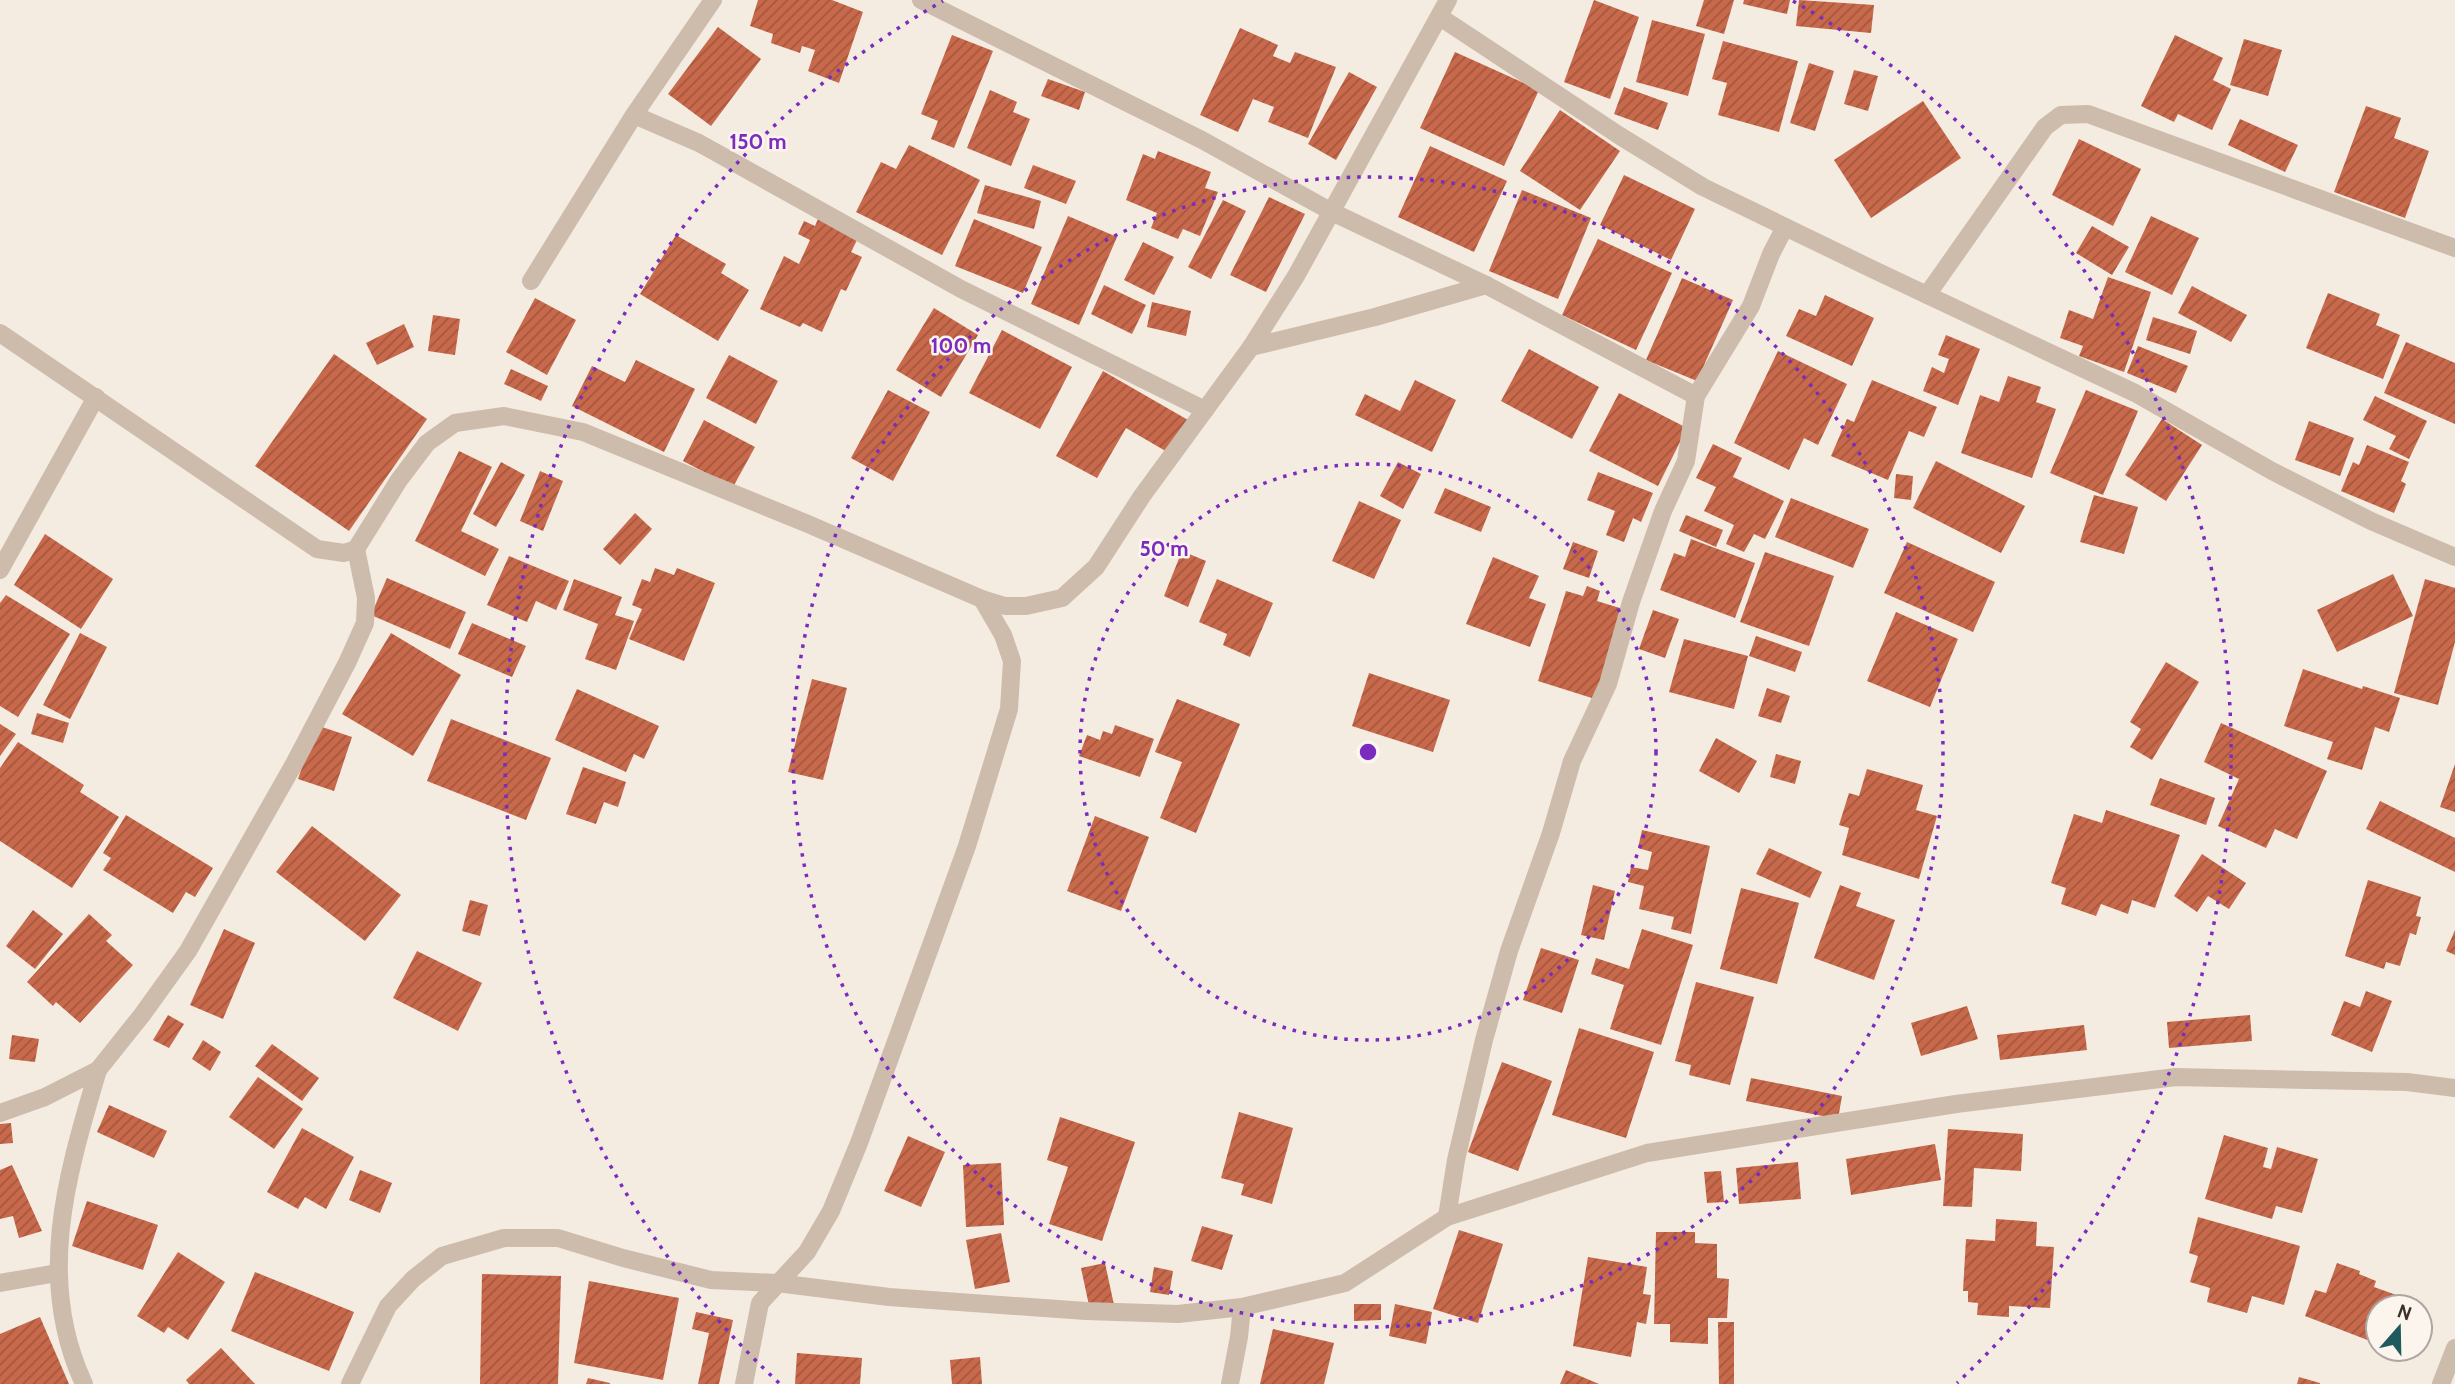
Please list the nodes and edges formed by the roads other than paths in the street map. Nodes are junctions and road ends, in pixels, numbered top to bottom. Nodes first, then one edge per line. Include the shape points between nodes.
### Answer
1 (713, 0) edge
2 (921, 0) edge
3 (1448, 0) edge
4 (1440, 17) junction
5 (634, 115) junction
6 (1332, 212) junction
7 (1785, 227) junction
8 (2455, 248) edge
9 (531, 281) dead end
10 (1486, 285) junction
11 (1927, 295) junction
12 (0, 333) edge
13 (1251, 347) junction
14 (1696, 396) junction
15 (96, 397) junction
16 (1205, 410) junction
17 (356, 549) junction
18 (2455, 557) edge
19 (0, 570) edge
20 (982, 598) junction
21 (98, 1070) junction
22 (2455, 1088) edge
23 (0, 1113) edge
24 (1447, 1217) junction
25 (57, 1273) junction
26 (0, 1283) edge
27 (777, 1283) junction
28 (1242, 1307) junction
29 (2455, 1348) edge
30 (84, 1384) edge
31 (350, 1384) edge
32 (744, 1384) edge
33 (1230, 1384) edge
34 (2441, 1384) edge

1 - 5 street
2 - 6 street via 1202,140
3 - 4 street
4 - 6 street
4 - 7 street via 1703,187
5 - 9 street
5 - 16 street via 699,144 961,289
6 - 10 street
6 - 13 street
7 - 11 street
7 - 14 street via 1751,306
8 - 11 street via 2088,114 2061,115 2045,127
10 - 13 street
10 - 14 street
11 - 18 street via 2135,393 2371,521
12 - 15 street
13 - 16 street
14 - 24 street via 1686,461 1630,602 1608,684 1572,761 1509,951 1456,1160
15 - 17 street via 317,550 344,553
15 - 19 street
16 - 20 street via 1096,567 1062,598 1005,606
17 - 20 street via 427,443 455,423 504,416 583,432
17 - 21 street via 366,598 365,623 347,663 188,951
20 - 27 street via 1012,661 1009,709 967,846 836,1200 807,1252
21 - 23 street
21 - 25 street via 73,1155 59,1231
22 - 24 street via 2407,1082 2176,1077 1970,1102 1647,1153
24 - 28 street via 1345,1283
25 - 26 street
25 - 30 street via 64,1327
27 - 28 street via 888,1297 1086,1311 1178,1314
27 - 31 street via 711,1280 558,1238 504,1238 442,1256 413,1279 388,1307
27 - 32 street via 760,1303
28 - 33 street
29 - 34 street

